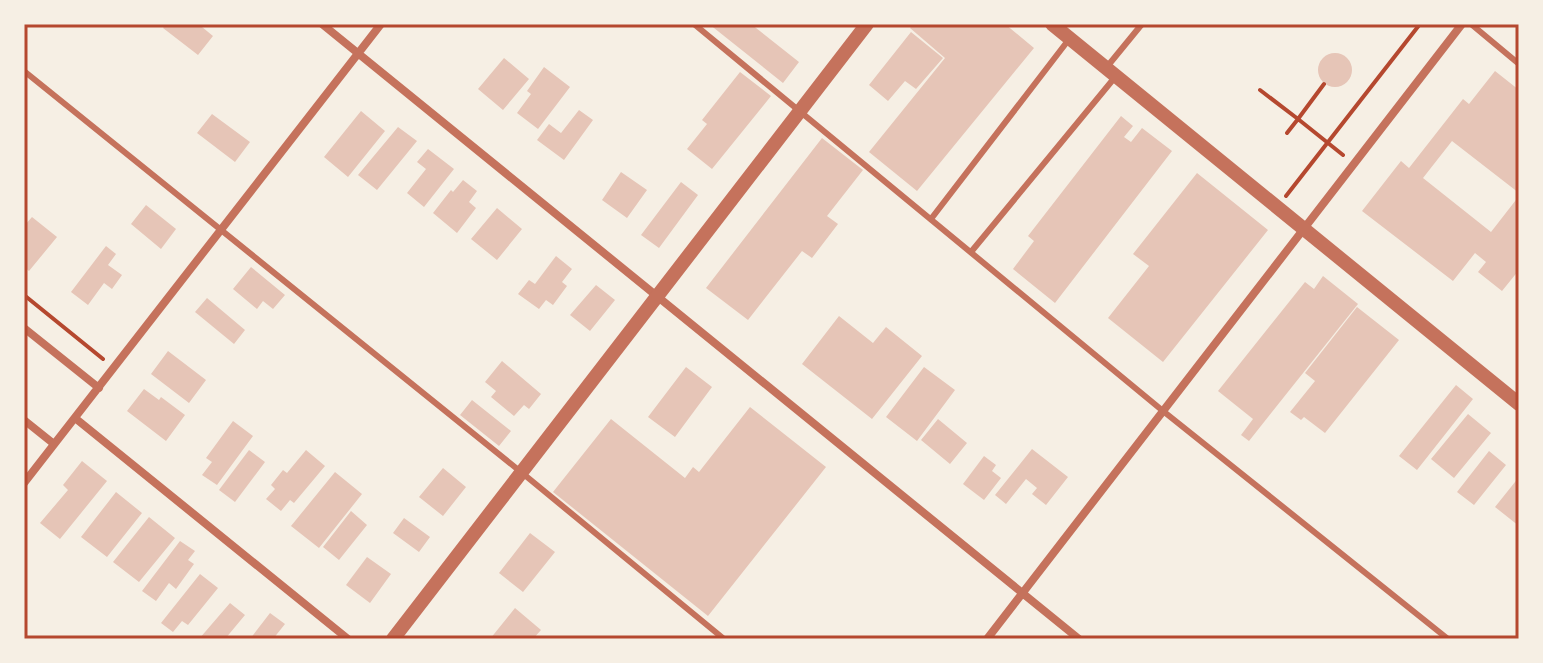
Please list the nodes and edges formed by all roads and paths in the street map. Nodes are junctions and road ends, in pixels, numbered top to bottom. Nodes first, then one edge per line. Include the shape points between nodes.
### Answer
1 (322, 24) edge
2 (381, 24) edge
3 (694, 24) edge
4 (867, 24) edge
5 (1052, 24) edge
6 (1142, 24) edge
7 (1420, 24) edge
8 (1462, 24) edge
9 (1471, 24) edge
10 (1070, 38) junction
11 (359, 54) junction
12 (1519, 64) edge
13 (24, 71) edge
14 (1111, 72) junction
15 (1324, 84) dead end
16 (1260, 90) dead end
17 (800, 111) junction
18 (1298, 119) junction
19 (1287, 133) dead end
20 (1327, 143) junction
21 (1354, 164) junction
22 (1277, 207) junction
23 (931, 219) junction
24 (1304, 229) junction
25 (221, 230) junction
26 (971, 252) junction
27 (24, 295) edge
28 (657, 296) junction
29 (24, 328) edge
30 (114, 368) junction
31 (99, 388) junction
32 (1519, 404) edge
33 (1163, 411) junction
34 (75, 418) junction
35 (24, 420) edge
36 (54, 444) junction
37 (521, 472) junction
38 (24, 483) edge
39 (1022, 593) junction
40 (348, 639) edge
41 (393, 639) edge
42 (724, 639) edge
43 (987, 639) edge
44 (1079, 639) edge
45 (1448, 639) edge

1 - 11 street
2 - 11 street
3 - 17 lane
4 - 17 street
5 - 10 street
6 - 14 lane
7 - 20 path
8 - 21 street
9 - 12 lane
10 - 14 street
10 - 23 lane
11 - 25 street
11 - 28 street
13 - 25 lane
14 - 22 street
14 - 26 lane
15 - 18 path
16 - 18 path
17 - 23 lane
17 - 28 street
18 - 19 path
18 - 20 path
20 - 21 path
20 - 22 path
21 - 24 street
22 - 24 street
23 - 26 lane
24 - 32 street
24 - 33 street
25 - 30 street
25 - 37 lane
26 - 33 lane
27 - 30 path
28 - 37 street
28 - 39 street
29 - 31 street
30 - 31 street
31 - 34 street
33 - 39 street
33 - 45 lane
34 - 36 street
34 - 40 street
35 - 36 street
36 - 38 street
37 - 41 street
37 - 42 lane
39 - 43 street
39 - 44 street

